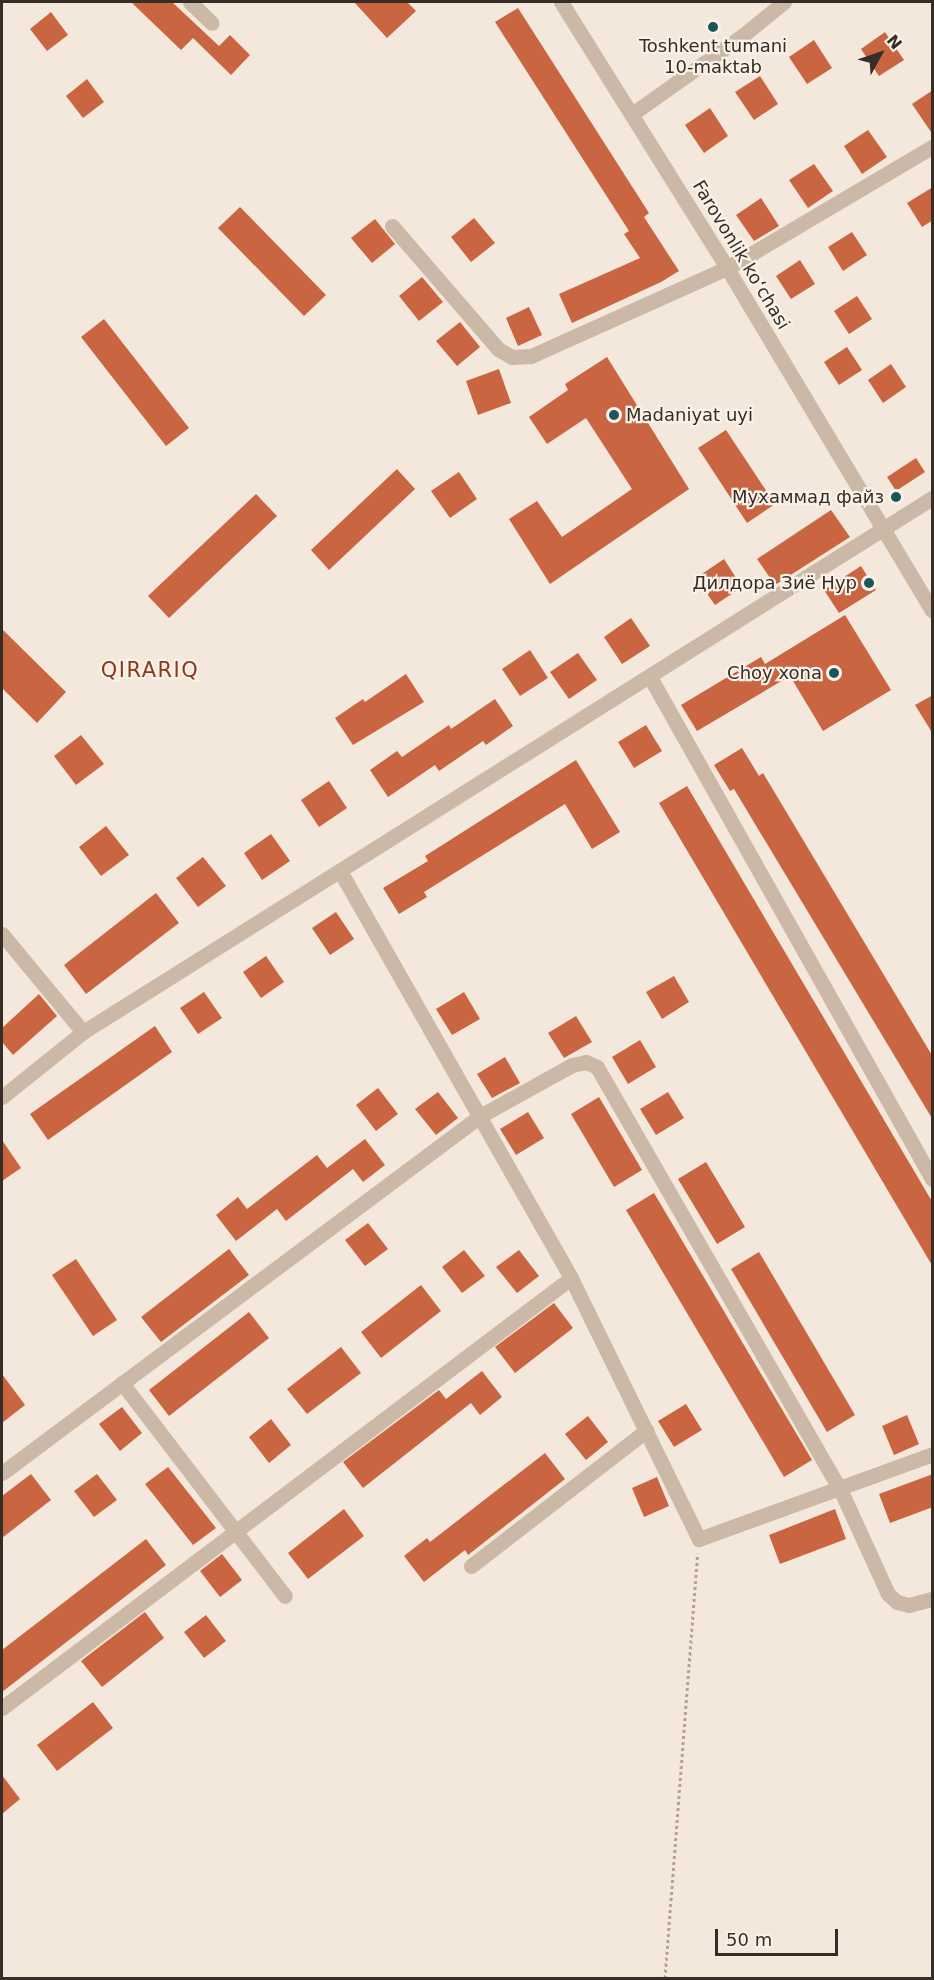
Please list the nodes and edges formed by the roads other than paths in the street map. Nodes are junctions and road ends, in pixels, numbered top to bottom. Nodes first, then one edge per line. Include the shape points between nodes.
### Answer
1 (190, 2) edge
2 (561, 2) edge
3 (784, 2) edge
4 (212, 23) dead end
5 (632, 114) junction
6 (933, 147) edge
7 (392, 226) dead end
8 (727, 268) junction
9 (933, 498) edge
10 (885, 530) junction
11 (933, 610) edge
12 (650, 677) junction
13 (340, 871) junction
14 (2, 934) edge
15 (83, 1032) junction
16 (2, 1097) edge
17 (480, 1116) junction
18 (933, 1179) edge
19 (570, 1278) junction
20 (122, 1383) junction
21 (647, 1430) junction
22 (933, 1455) edge
23 (2, 1473) edge
24 (840, 1489) junction
25 (234, 1532) junction
26 (471, 1566) dead end
27 (285, 1596) dead end
28 (933, 1599) edge
29 (2, 1708) edge

1 - 4 street
2 - 5 street, Farovonlik koʻchasi
3 - 5 street
5 - 8 street, Farovonlik koʻchasi
6 - 8 street
7 - 8 street via 498,349 512,357 531,356
8 - 10 street, Farovonlik koʻchasi
9 - 10 street
10 - 11 street, Farovonlik koʻchasi
10 - 12 street
12 - 13 street
12 - 18 street
13 - 15 street
13 - 17 street
14 - 15 street
15 - 16 street
17 - 19 street
17 - 20 street
17 - 24 street via 572,1065 586,1062 597,1067
19 - 21 street
19 - 25 street
20 - 23 street
20 - 25 street
21 - 24 street via 699,1539
21 - 26 street
22 - 24 street
24 - 28 street via 888,1594 909,1605
25 - 27 street
25 - 29 street

